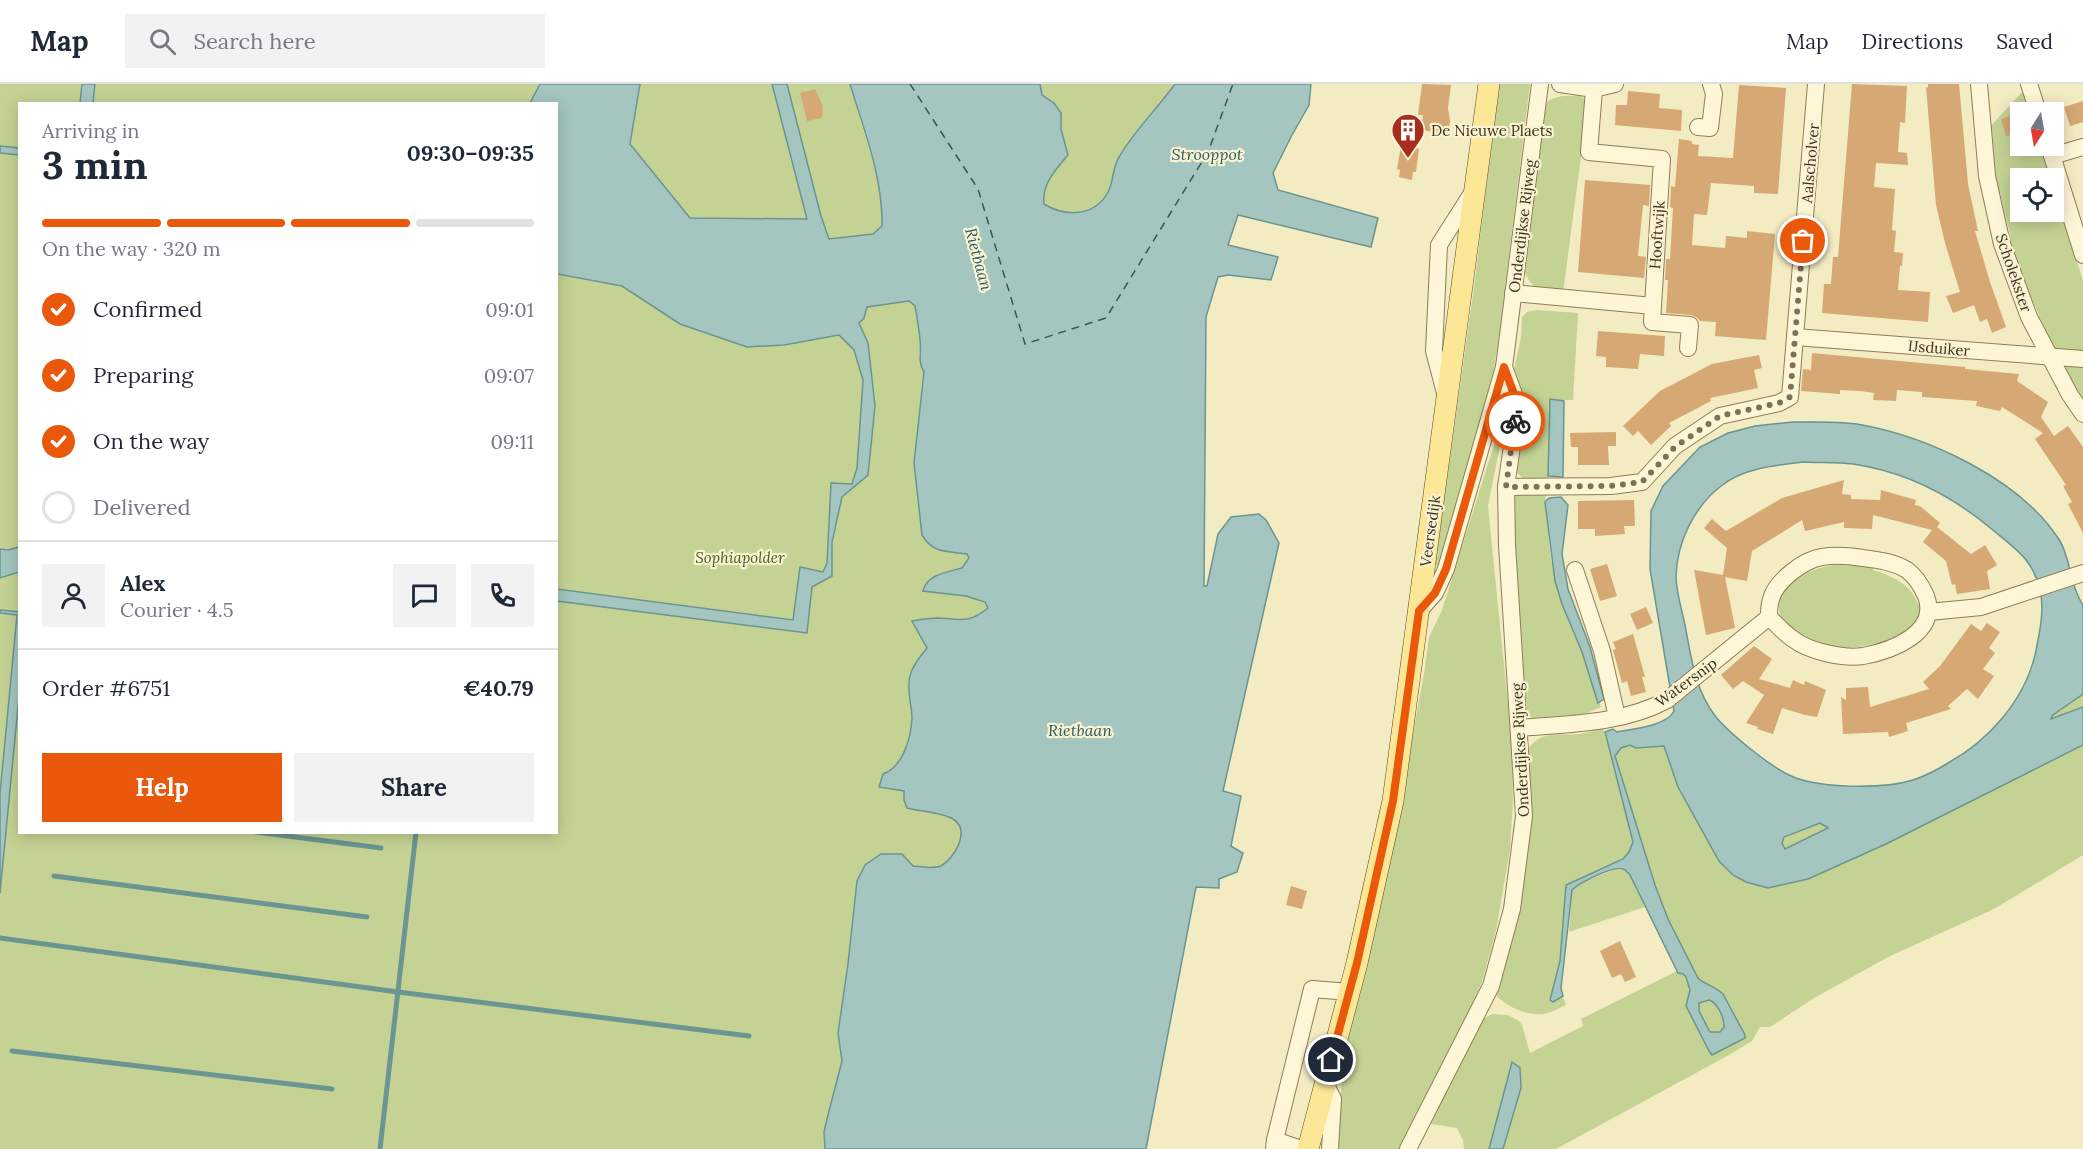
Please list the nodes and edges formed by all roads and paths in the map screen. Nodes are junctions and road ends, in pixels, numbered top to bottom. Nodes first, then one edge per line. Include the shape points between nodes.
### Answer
1 (1490, 84) edge
2 (1540, 84) edge
3 (1560, 84) edge
4 (1615, 84) edge
5 (1711, 84) edge
6 (1816, 84) edge
7 (1979, 84) edge
8 (2029, 84) edge
9 (1594, 89) junction
10 (2035, 102) edge
11 (1698, 127) dead end
12 (2083, 147) edge
13 (2064, 149) edge
14 (2053, 156) edge
15 (1476, 187) junction
16 (2083, 255) edge
17 (1513, 293) junction
18 (1653, 306) junction
19 (1795, 337) junction
20 (1688, 348) dead end
21 (2050, 357) junction
22 (2083, 359) edge
23 (1504, 367) junction
24 (1448, 403) junction
25 (2083, 414) edge
26 (1506, 487) junction
27 (1575, 570) dead end
28 (2080, 574) edge
29 (1419, 611) junction
30 (1929, 612) junction
31 (1769, 618) junction
32 (1617, 717) junction
33 (1520, 728) junction
34 (1350, 992) junction
35 (1325, 1083) junction
36 (1275, 1145) edge
37 (1301, 1149) edge
38 (1308, 1149) edge
39 (1330, 1149) edge
40 (1408, 1149) edge

1 - 15 main road, Veersedijk
2 - 17 street, Onderdijkse Rijweg
3 - 9 street
4 - 9 street
5 - 11 street via 1714,94 1710,128
6 - 19 street, Aalscholver
7 - 21 street, Scholekster via 1987,176 2002,244 2029,317
8 - 10 street
9 - 18 street, Hooftwijk via 1589,152 1662,159
12 - 13 street
14 - 16 street
15 - 24 main road, Veersedijk
15 - 24 street via 1439,245 1434,351
17 - 18 street
17 - 23 street, Onderdijkse Rijweg
18 - 20 street via 1652,322 1690,325
19 - 21 street, IJsduiker
19 - 26 street, Aalscholver via 1790,397 1720,416 1675,447 1642,482
21 - 22 street, IJsduiker
21 - 25 street, Scholekster
23 - 26 street, Onderdijkse Rijweg via 1518,405
23 - 29 street, Onderdijkse Rijweg via 1446,569 1435,593
24 - 29 main road, Veersedijk
26 - 33 street, Onderdijkse Rijweg
27 - 32 street via 1602,651
28 - 30 street via 1981,607
29 - 34 main road, Veersedijk via 1393,801
30 - 31 street via 1916,635 1885,651 1860,657 1819,652 1794,640
30 - 31 street via 1922,587 1907,571 1883,561 1820,557 1780,581 1770,600
31 - 32 street, Watersnip via 1667,700
32 - 33 street, Watersnip
33 - 40 street, Onderdijkse Rijweg via 1524,816 1512,909 1491,986
34 - 35 main road, Veersedijk
34 - 36 street via 1312,989
35 - 38 main road, Veersedijk
35 - 39 street via 1333,1099
36 - 37 street

